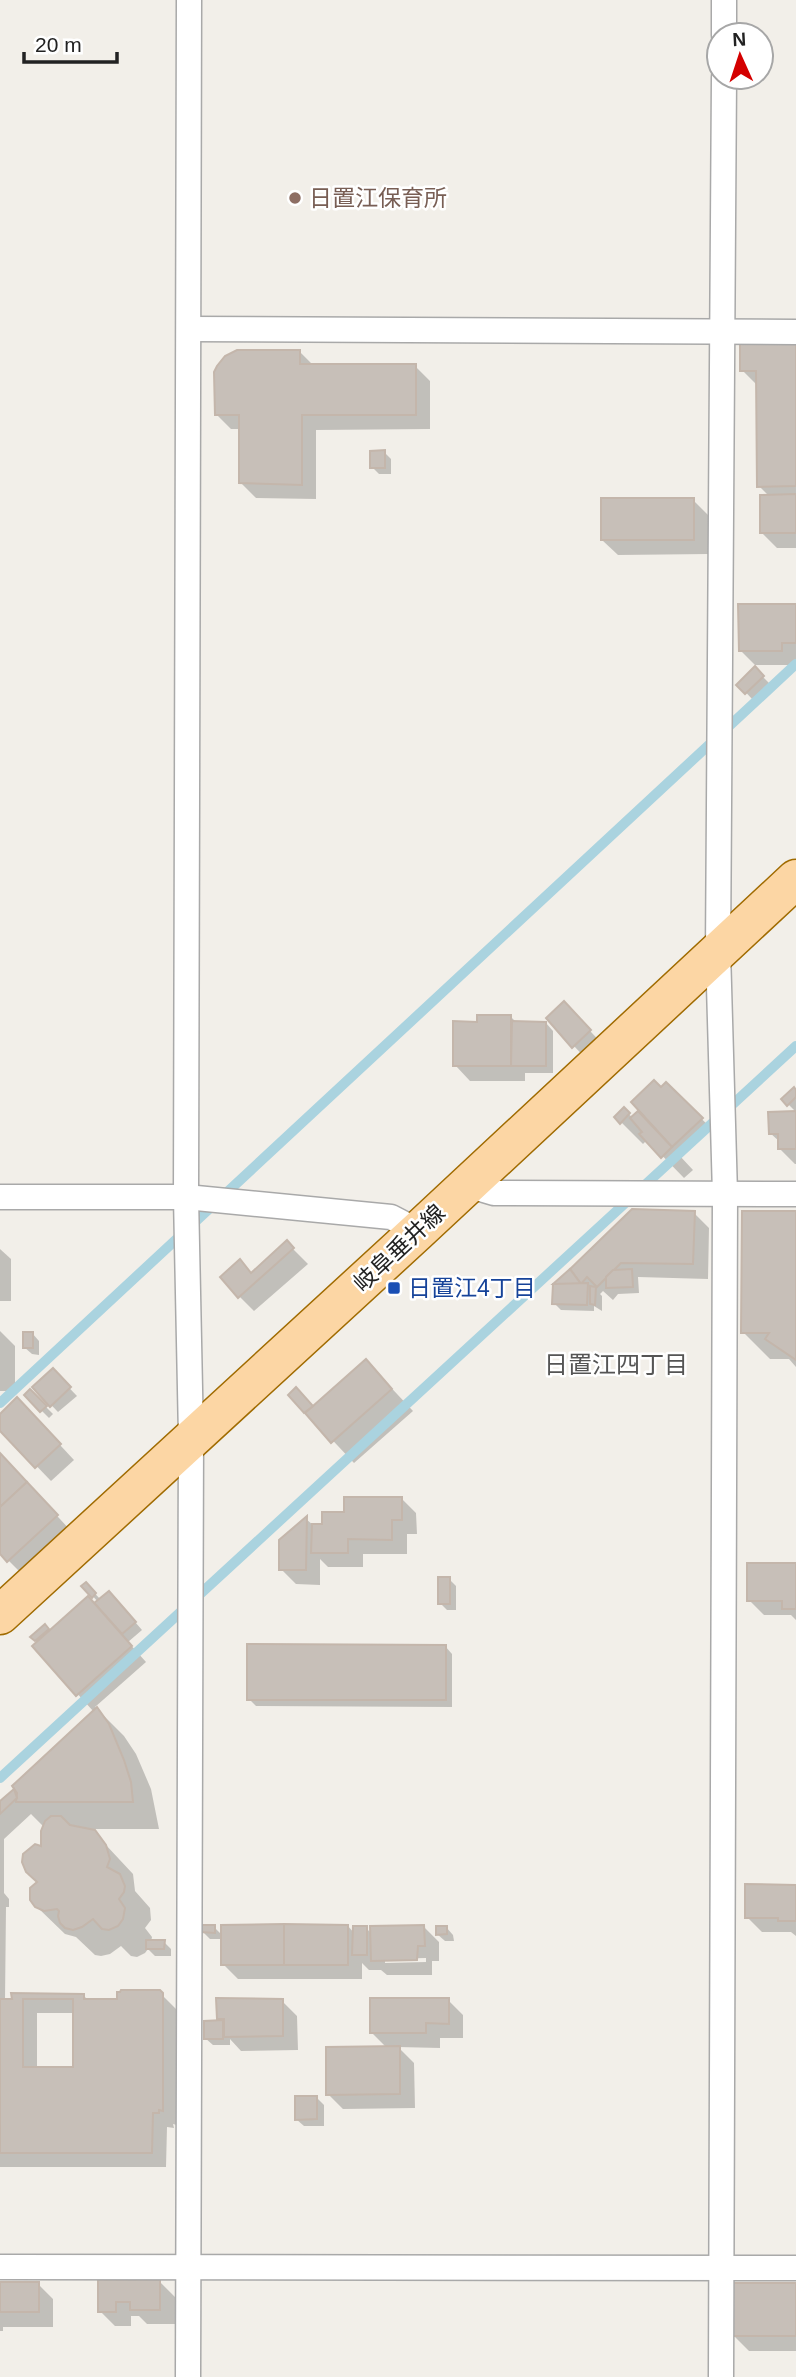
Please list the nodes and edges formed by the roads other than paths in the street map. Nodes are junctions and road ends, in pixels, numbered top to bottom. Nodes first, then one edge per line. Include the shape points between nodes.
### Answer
1 (188, 0) edge
2 (724, 0) edge
3 (724, 21) edge
4 (724, 91) edge
5 (189, 329) junction
6 (723, 332) junction
7 (796, 332) edge
8 (796, 879) edge
9 (718, 951) junction
10 (467, 1185) junction
11 (725, 1194) junction
12 (796, 1194) edge
13 (0, 1197) edge
14 (186, 1198) junction
15 (418, 1231) junction
16 (191, 1437) junction
17 (0, 1615) edge
18 (0, 2267) edge
19 (188, 2267) junction
20 (720, 2268) junction
21 (796, 2268) edge
22 (188, 2377) edge
23 (721, 2377) edge

1 - 5 street
2 - 3 street
4 - 6 street
5 - 6 street
5 - 14 street
6 - 7 street
6 - 9 street
8 - 9 main road, 岐阜垂井線
9 - 10 main road, 岐阜垂井線
9 - 11 street
10 - 11 street via 494,1193
10 - 15 main road, 岐阜垂井線
11 - 12 street
11 - 20 street
13 - 14 street
14 - 15 street via 391,1217
14 - 16 street
15 - 16 main road, 岐阜垂井線
16 - 17 main road, 岐阜垂井線
16 - 19 street
18 - 19 street
19 - 20 street
19 - 22 street
20 - 21 street
20 - 23 street

